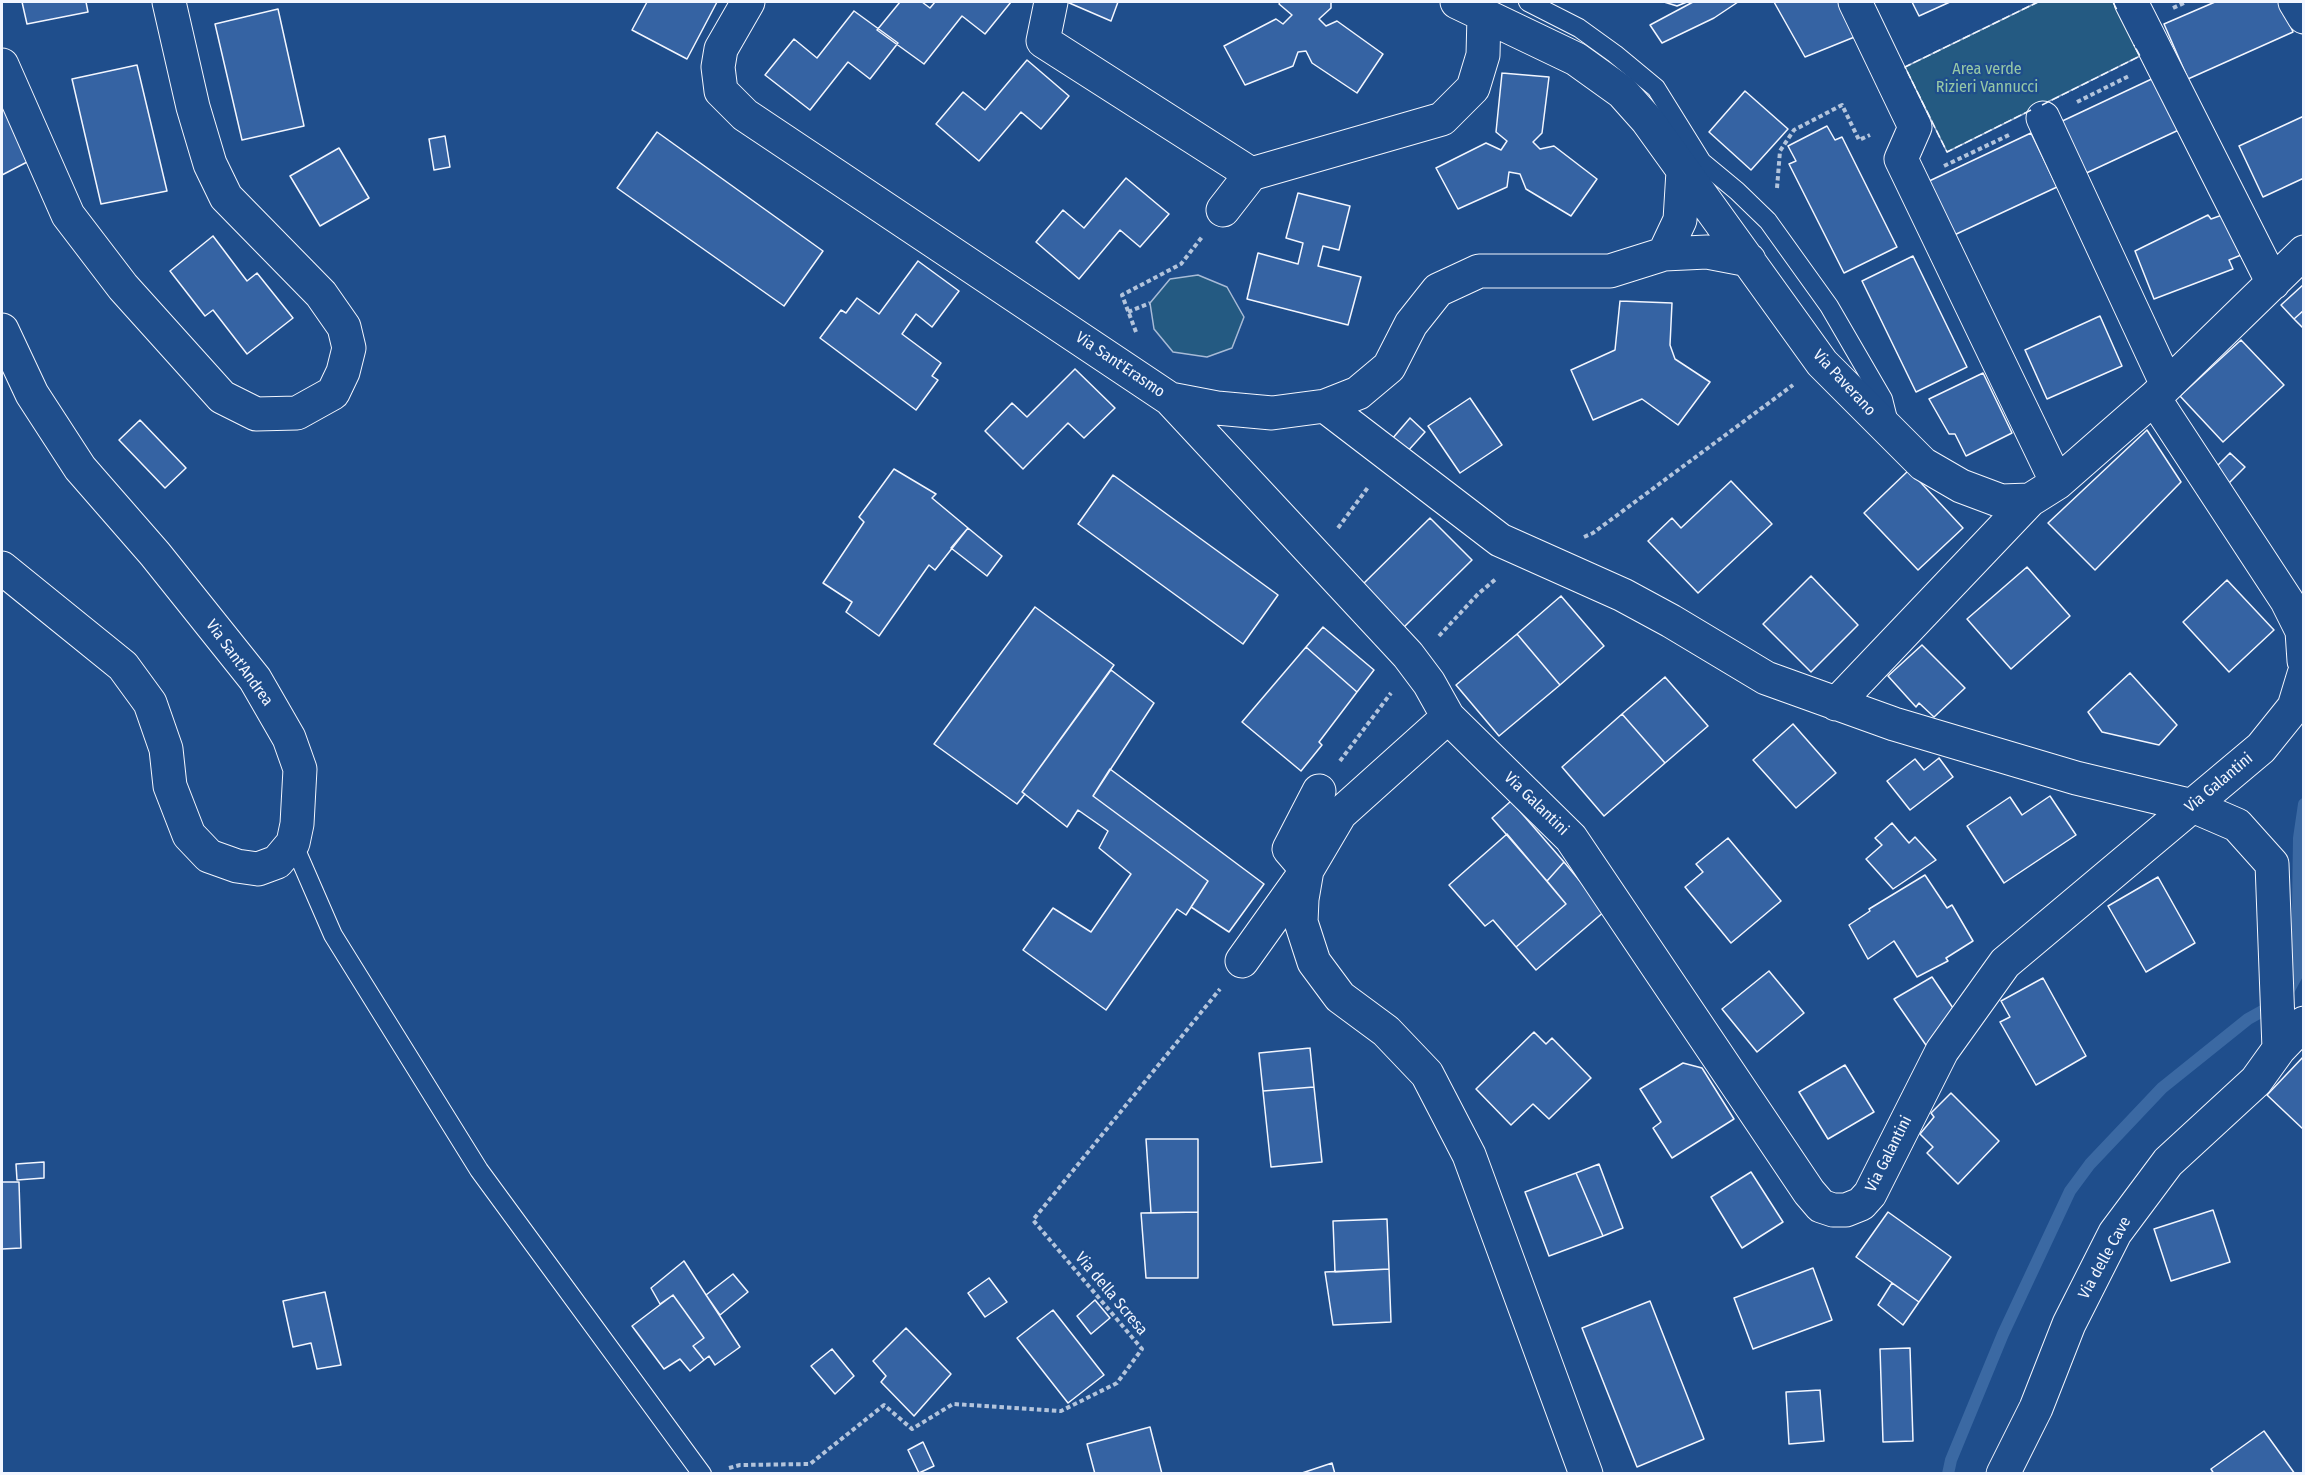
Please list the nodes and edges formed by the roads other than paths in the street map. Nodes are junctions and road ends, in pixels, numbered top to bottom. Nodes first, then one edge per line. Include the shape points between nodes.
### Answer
1 (169, 2) edge
2 (748, 2) edge
3 (1051, 2) edge
4 (1528, 2) edge
5 (1855, 2) edge
6 (2131, 2) edge
7 (2295, 2) edge
8 (1470, 8) edge
9 (2304, 17) edge
10 (2, 65) edge
11 (2043, 118) dead end
12 (1683, 171) junction
13 (1251, 174) junction
14 (1223, 210) road end
15 (2304, 252) edge
16 (1664, 255) junction
17 (1749, 260) junction
18 (2273, 282) junction
19 (2, 330) edge
20 (2160, 392) junction
21 (1164, 395) junction
22 (1325, 406) junction
23 (1890, 431) junction
24 (2044, 491) junction
25 (2, 568) edge
26 (2304, 661) edge
27 (2304, 674) edge
28 (1836, 704) junction
29 (1448, 717) junction
30 (1319, 791) road end
31 (2193, 806) junction
32 (293, 843) junction
33 (1307, 870) junction
34 (1242, 961) road end
35 (2287, 1034) edge
36 (711, 1472) edge
37 (1586, 1473) edge
38 (2003, 1473) edge

1 - 10 street via 196,117 210,164 226,197 321,294 344,327 349,348 344,372 333,393 297,413 256,414 222,397 123,287 68,215
2 - 21 street, Via Sant'Erasmo via 721,49 718,68 721,91 745,115
3 - 13 street via 1043,41
4 - 23 lane via 1579,28 1656,88 1702,162 1768,221 1829,306 1883,399
5 - 24 street via 1915,127 1901,159
6 - 18 street
7 - 9 street
8 - 12 street, Via Paverano via 1576,59 1622,92
8 - 13 street via 1483,55 1473,88 1442,119
11 - 20 street
12 - 16 street via 1680,220
12 - 17 street, Via Paverano
13 - 14 street
15 - 18 street
16 - 17 street, Via Sant'Erasmo via 1707,252
16 - 22 street, Via Sant'Erasmo via 1610,272 1479,271 1438,290 1411,324 1389,367 1358,393
17 - 23 street, Via Paverano via 1822,363
18 - 20 street
19 - 32 street, Via Sant'Andrea via 32,394 80,468 255,679 290,738 300,769
20 - 24 street
20 - 26 street via 2287,601 2302,631
21 - 22 street, Via Sant'Erasmo via 1216,408 1272,414
21 - 29 street, Via Galantini via 1408,655
22 - 28 street, Via delle Cave via 1500,540 1623,595 1766,678
23 - 24 street, Via Paverano via 1923,464 1961,486 2001,501
24 - 28 street
25 - 32 street via 123,666 150,703 166,749 170,786 189,835 209,856 258,869 277,862
27 - 31 street, Via Galantini via 2294,707 2261,748
28 - 31 street, Via delle Cave via 2076,778
29 - 31 street, Via Galantini via 1571,838 1809,1192 1821,1206 1833,1210 1861,1204 1870,1194 1942,1051 2005,963
29 - 33 street via 1341,814
30 - 33 street via 1289,849
31 - 35 street, Via delle Cave via 2236,825 2272,864 2276,974
32 - 36 lane via 333,935 479,1170
33 - 34 street
33 - 37 street via 1301,922 1314,962 1340,997 1386,1031 1427,1074 1469,1155
35 - 38 street, Via delle Cave via 2256,1081 2168,1162 2115,1233 2069,1324 2037,1408

